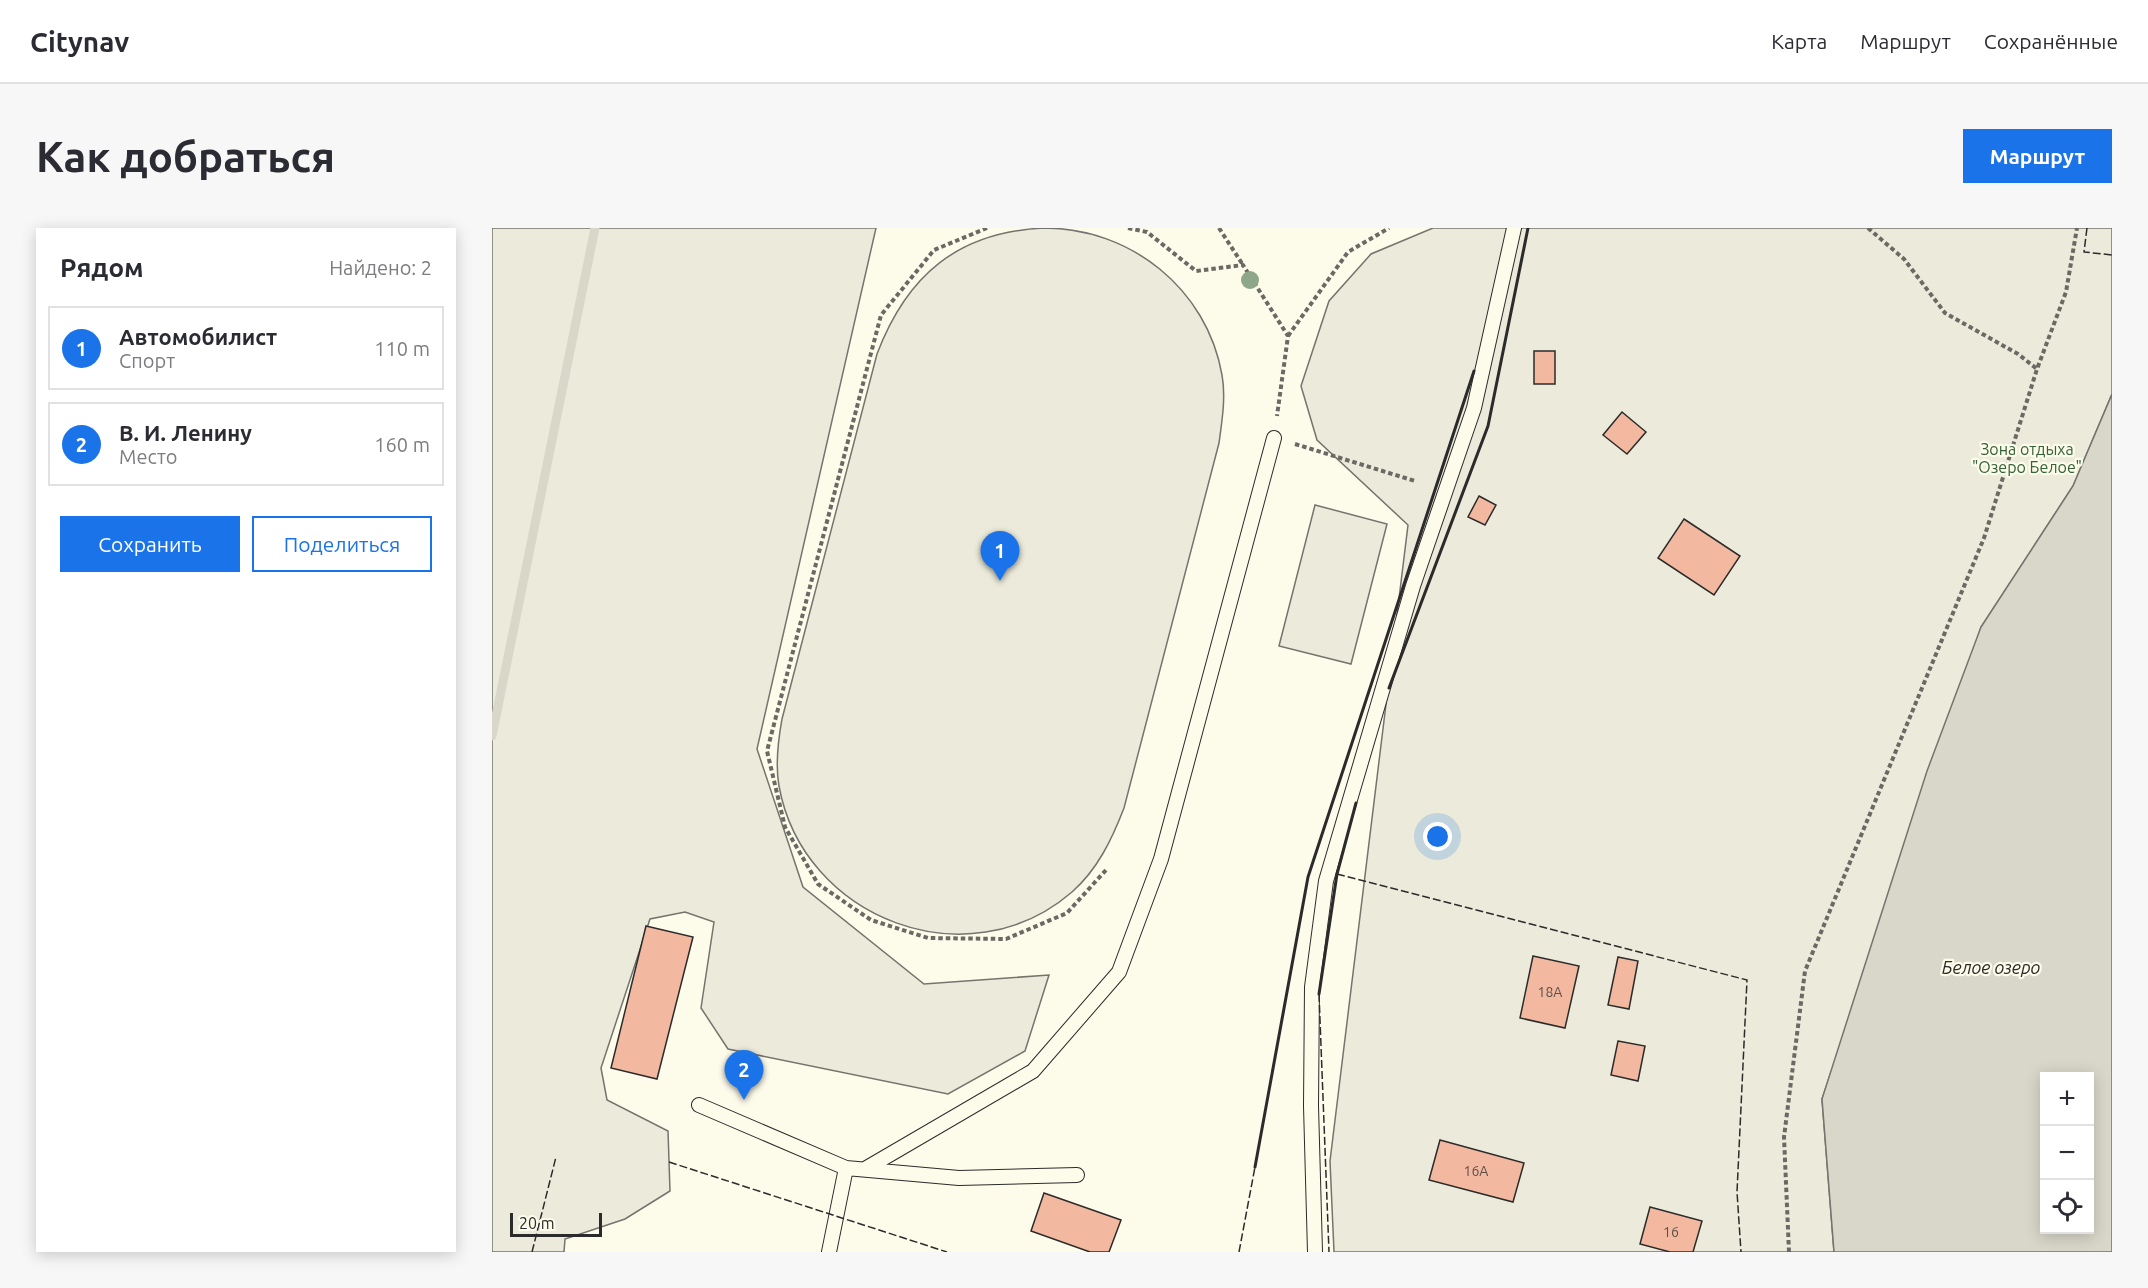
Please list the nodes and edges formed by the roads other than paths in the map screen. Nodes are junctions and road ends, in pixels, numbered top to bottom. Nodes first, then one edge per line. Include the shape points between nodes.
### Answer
1 (1514, 228) edge
2 (1274, 438) road end
3 (699, 1105) dead end
4 (846, 1168) junction
5 (865, 1168) junction
6 (1077, 1175) dead end
7 (829, 1252) edge
8 (1315, 1252) edge

1 - 8 lane via 1474,408 1413,586 1326,880 1312,987
2 - 5 lane via 1161,859 1119,972 1033,1071
3 - 4 lane
4 - 5 lane
4 - 7 lane
5 - 6 lane via 959,1178

